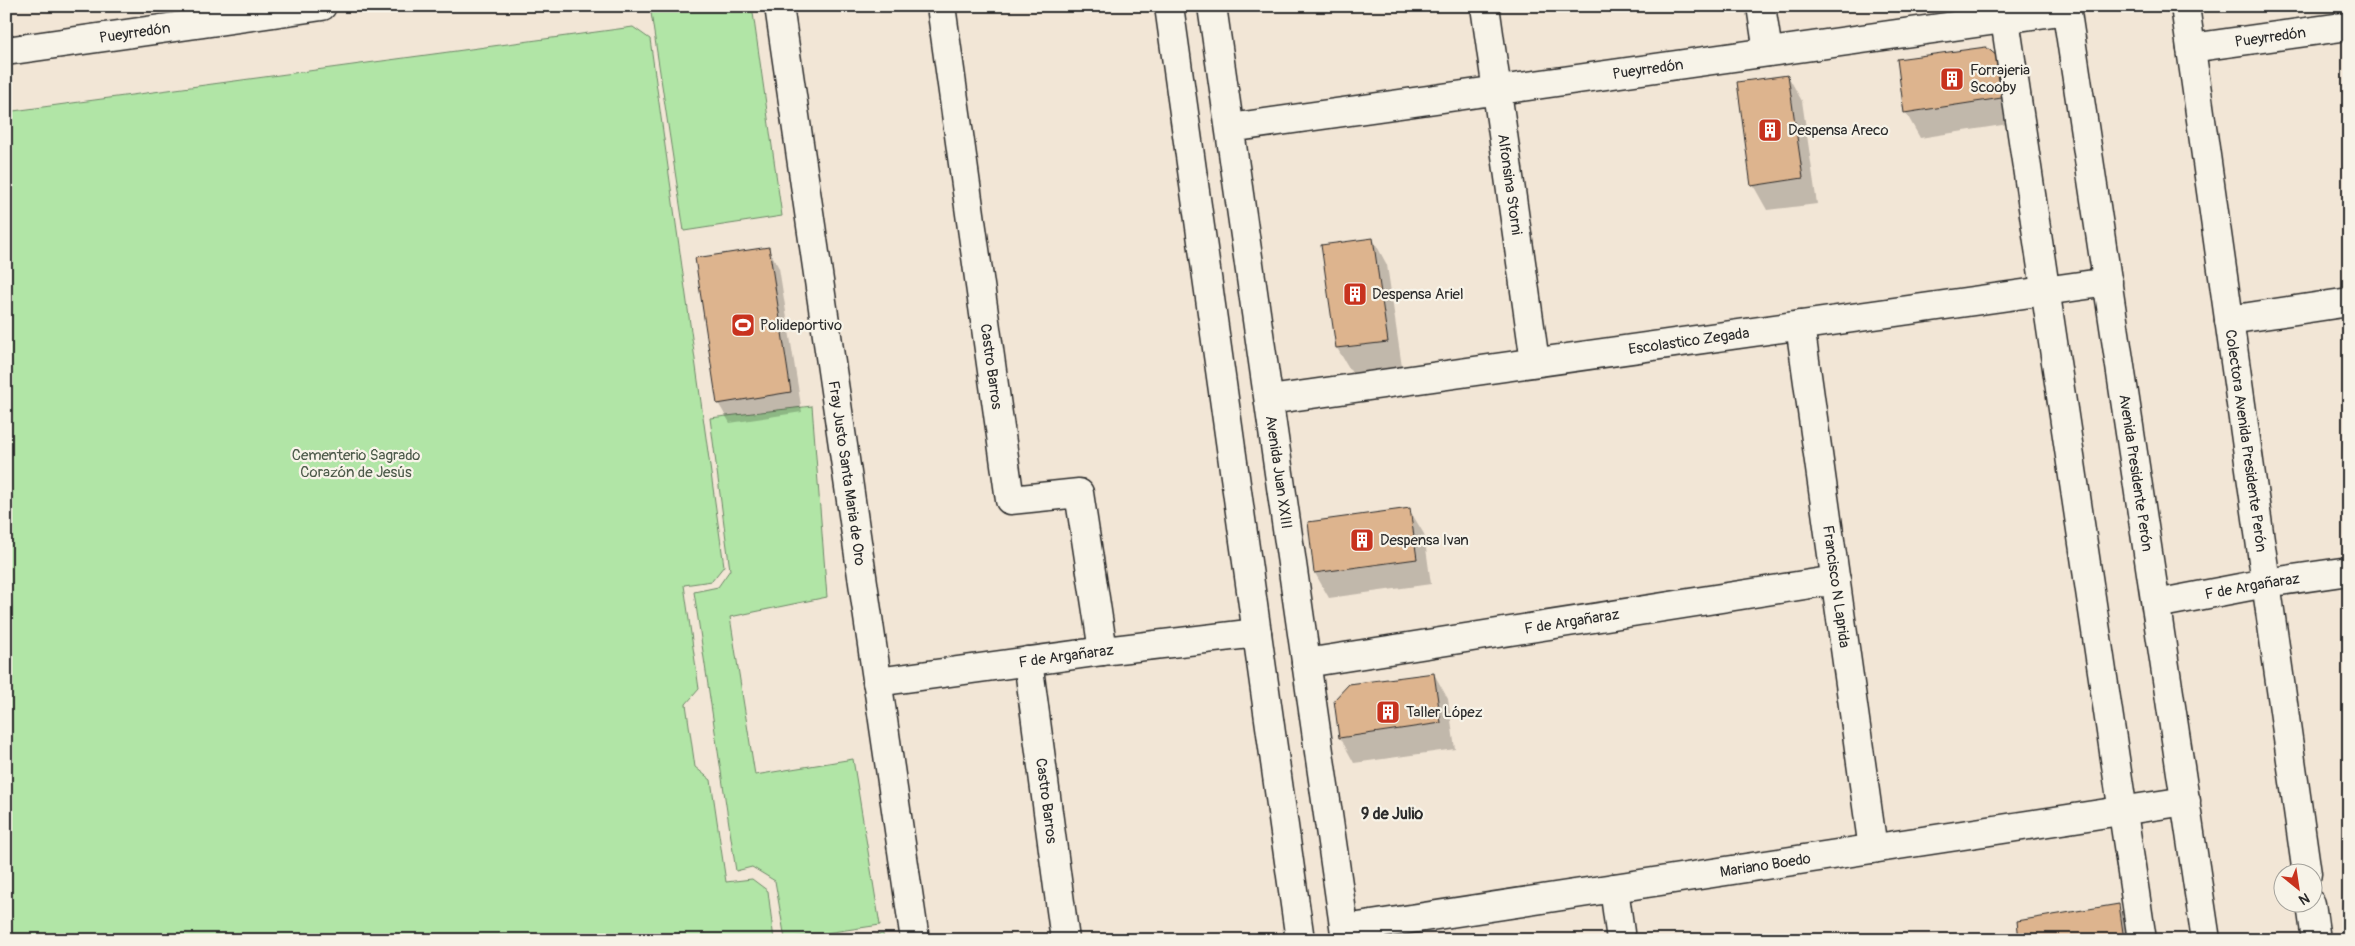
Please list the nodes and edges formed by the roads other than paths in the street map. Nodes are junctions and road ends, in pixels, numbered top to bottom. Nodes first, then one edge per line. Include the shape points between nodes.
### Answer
1 (322, 6) edge
2 (778, 6) edge
3 (941, 6) edge
4 (1169, 6) edge
5 (1212, 6) edge
6 (1485, 6) edge
7 (1761, 6) edge
8 (2185, 6) edge
9 (2066, 8) edge
10 (228, 13) edge
11 (2004, 13) edge
12 (2349, 26) edge
13 (2191, 48) junction
14 (6, 51) edge
15 (1768, 52) junction
16 (1496, 90) junction
17 (1230, 128) junction
18 (2108, 282) junction
19 (2045, 290) junction
20 (2349, 302) edge
21 (2229, 320) junction
22 (1800, 325) junction
23 (1535, 362) junction
24 (1269, 400) junction
25 (2349, 571) edge
26 (1836, 580) junction
27 (2266, 583) junction
28 (2156, 604) junction
29 (1257, 633) junction
30 (1103, 651) junction
31 (1028, 661) junction
32 (1306, 663) junction
33 (877, 682) junction
34 (2186, 801) junction
35 (2122, 810) junction
36 (1874, 849) junction
37 (2306, 864) edge
38 (1614, 888) junction
39 (2312, 914) edge
40 (1346, 935) edge
41 (915, 940) edge
42 (1065, 940) edge
43 (1300, 940) edge
44 (1621, 940) edge
45 (2142, 940) edge
46 (2206, 940) edge
47 (2316, 940) edge

1 - 10 street, Pueyrredón
2 - 33 street, Fray Justo Santa Maria de Oro
3 - 30 street, Castro Barros via 1010,500 1079,493
4 - 29 street
5 - 17 street, Avenida Juan XXIII
6 - 16 street, Alfonsina Storni
7 - 15 street
8 - 13 street, Colectora Avenida Presidente Perón
9 - 11 street, Pueyrredón
9 - 18 street, Avenida Presidente Perón
10 - 14 street, Pueyrredón
11 - 15 street, Pueyrredón
11 - 19 street
12 - 13 street, Pueyrredón
13 - 21 street, Colectora Avenida Presidente Perón
15 - 16 street, Pueyrredón
16 - 17 street, Pueyrredón
16 - 23 street, Alfonsina Storni
17 - 24 street, Avenida Juan XXIII
18 - 19 street, Escolastico Zegada
18 - 28 street, Avenida Presidente Perón
19 - 22 street, Escolastico Zegada
19 - 35 street
20 - 21 street
21 - 27 street, Colectora Avenida Presidente Perón
22 - 23 street, Escolastico Zegada
22 - 26 street, Francisco N Laprida
23 - 24 street, Escolastico Zegada
24 - 32 street, Avenida Juan XXIII
25 - 27 street, F de Argañaraz
26 - 32 street, F de Argañaraz
26 - 36 street, Francisco N Laprida
27 - 28 street, F de Argañaraz
27 - 37 street, Colectora Avenida Presidente Perón
28 - 34 street, Avenida Presidente Perón
29 - 30 street, F de Argañaraz
29 - 43 street
30 - 31 street, F de Argañaraz
31 - 33 street, F de Argañaraz
31 - 42 street, Castro Barros
32 - 40 street, Avenida Juan XXIII
33 - 41 street, Fray Justo Santa Maria de Oro
34 - 35 street, Mariano Boedo
34 - 46 street, Avenida Presidente Perón
35 - 36 street, Mariano Boedo
35 - 45 street
36 - 38 street, Mariano Boedo
38 - 40 street, Mariano Boedo
38 - 44 street
39 - 47 street

